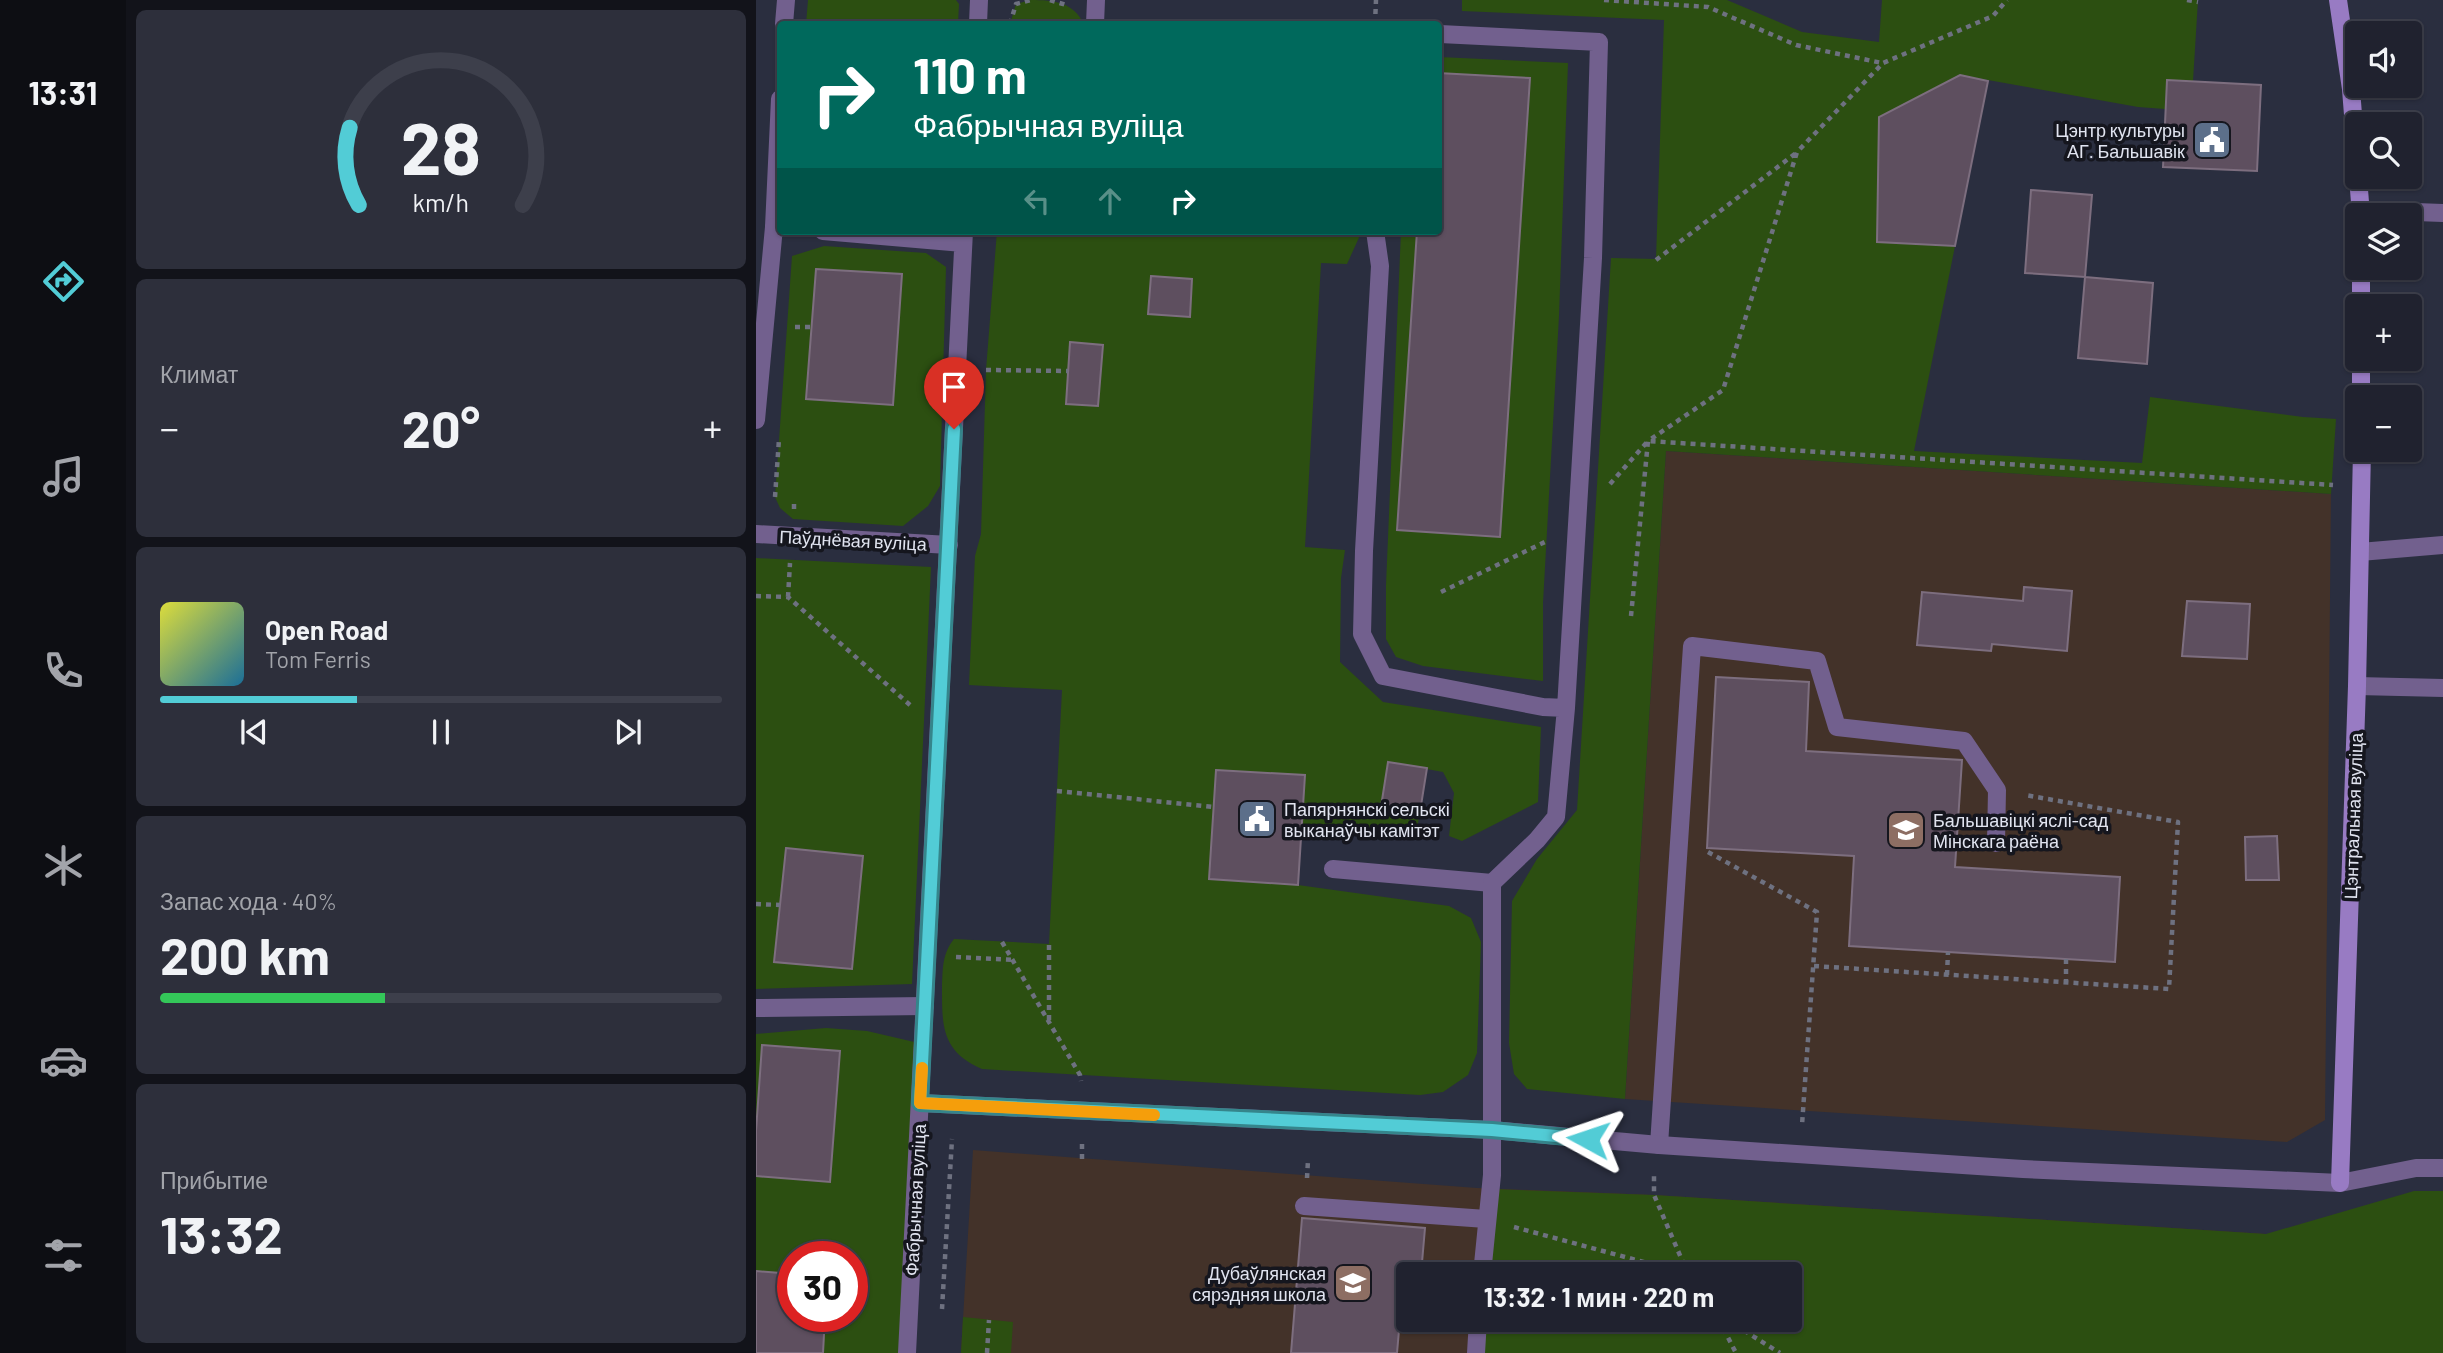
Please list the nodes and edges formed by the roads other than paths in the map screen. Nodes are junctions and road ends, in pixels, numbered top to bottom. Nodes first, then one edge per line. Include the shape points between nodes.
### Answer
1 (786, 0) edge
2 (979, 0) edge
3 (1096, 0) edge
4 (2338, 0) edge
5 (784, 21) edge
6 (978, 21) edge
7 (1095, 21) edge
8 (1442, 34) edge
9 (2353, 112) edge
10 (777, 227) edge
11 (916, 235) edge
12 (1376, 235) edge
13 (963, 237) edge
14 (759, 349) edge
15 (756, 420) edge
16 (2362, 462) edge
17 (756, 534) edge
18 (949, 545) junction
19 (2443, 545) edge
20 (2360, 552) junction
21 (2357, 686) junction
22 (2443, 688) edge
23 (1566, 708) junction
24 (1996, 842) dead end
25 (1333, 869) dead end
26 (1492, 883) junction
27 (925, 1006) junction
28 (756, 1008) edge
29 (920, 1103) junction
30 (1492, 1130) junction
31 (1660, 1145) junction
32 (2443, 1168) edge
33 (2340, 1183) junction
34 (1304, 1206) dead end
35 (1486, 1219) junction
36 (1483, 1262) edge
37 (1477, 1332) edge
38 (907, 1353) edge
39 (1476, 1353) edge

1 - 5 street
2 - 6 street
3 - 7 street
4 - 9 street
8 - 23 street via 1599,43 1593,258
10 - 14 street
11 - 13 street
12 - 23 street via 1380,266 1363,634 1383,676
13 - 18 street, Фабрычная вуліца
14 - 15 street
16 - 20 street, Цэнтральная вуліца
17 - 18 street, Паўднёвая вуліца
18 - 27 street, Фабрычная вуліца
19 - 20 street
20 - 21 street, Цэнтральная вуліца
21 - 22 street
21 - 33 street, Цэнтральная вуліца
23 - 26 street via 1556,817
24 - 31 street via 1997,790 1964,741 1837,727 1817,661 1692,646
25 - 26 street
26 - 30 street
27 - 28 street
27 - 29 street, Фабрычная вуліца
29 - 30 street
29 - 38 street, Фабрычная вуліца
30 - 31 street
30 - 35 street
31 - 33 street via 2023,1169
32 - 33 street via 2416,1168
34 - 35 street
35 - 36 street
37 - 39 street

